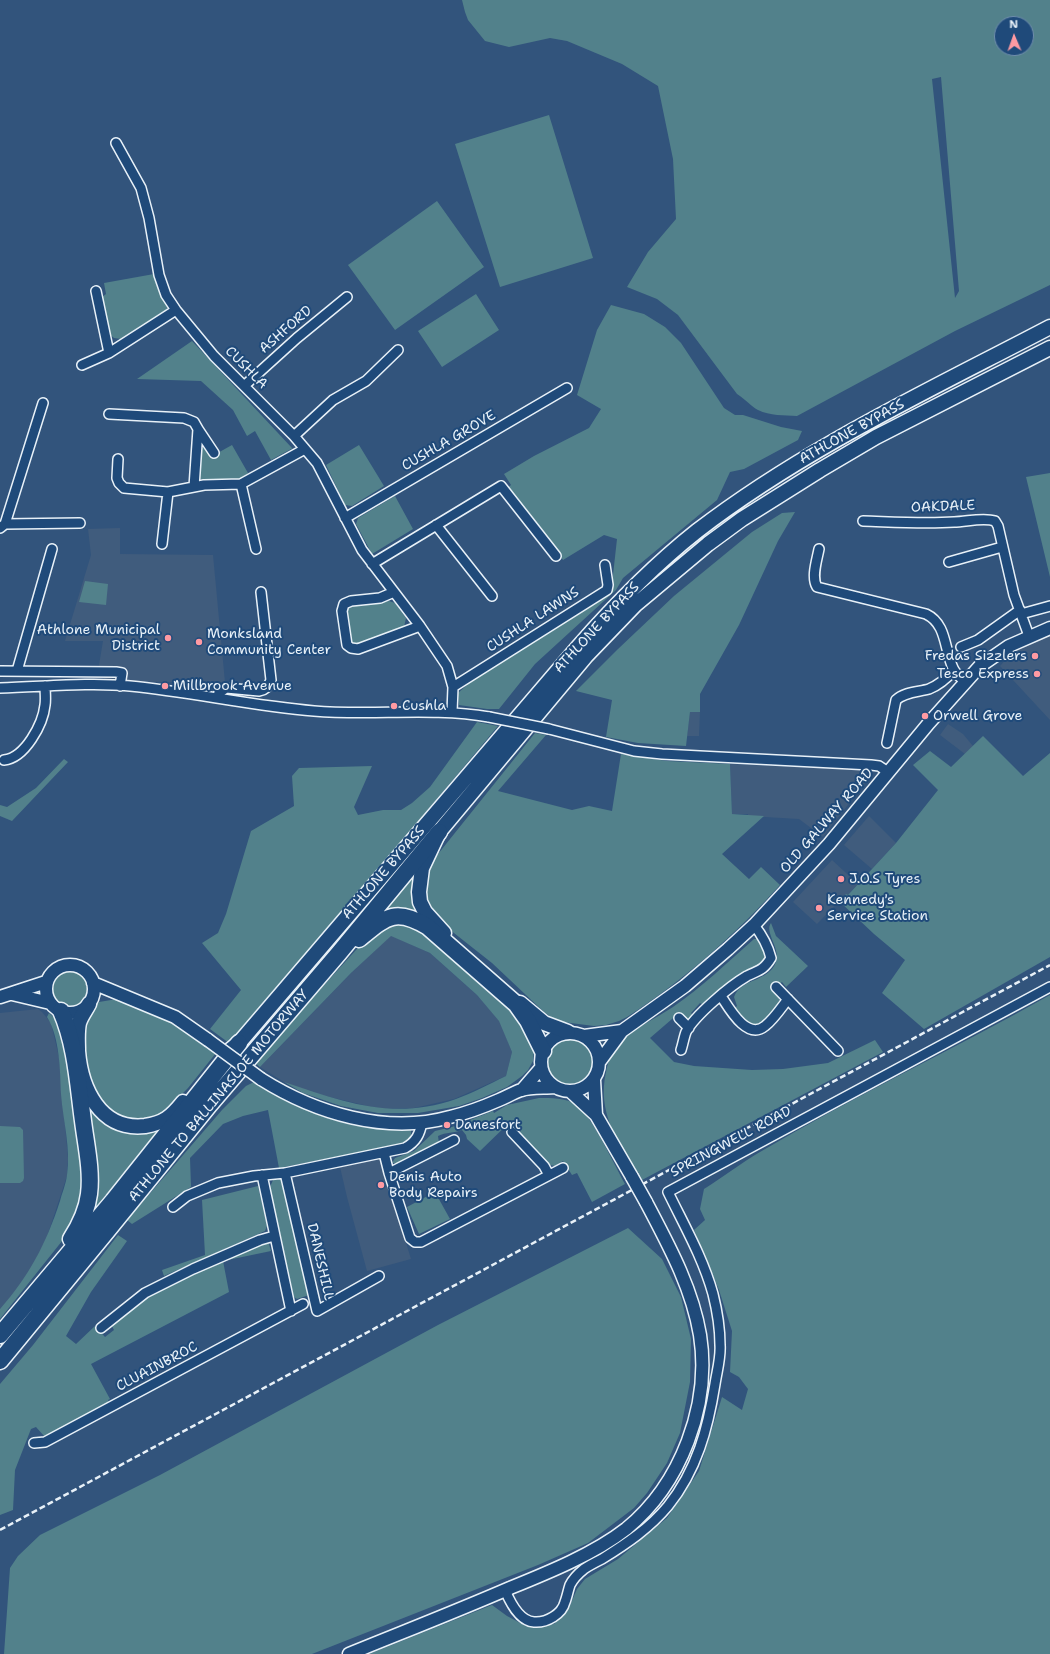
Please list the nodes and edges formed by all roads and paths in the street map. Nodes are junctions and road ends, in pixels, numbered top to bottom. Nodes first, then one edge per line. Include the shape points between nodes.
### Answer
1 (116, 143) dead end
2 (96, 291) dead end
3 (347, 297) dead end
4 (176, 310) junction
5 (1050, 327) edge
6 (1050, 348) edge
7 (398, 350) dead end
8 (109, 353) junction
9 (82, 365) dead end
10 (244, 386) junction
11 (567, 388) dead end
12 (43, 403) dead end
13 (109, 414) dead end
14 (198, 429) junction
15 (294, 436) junction
16 (305, 449) junction
17 (214, 452) dead end
18 (118, 459) dead end
19 (241, 484) junction
20 (194, 487) junction
21 (168, 492) junction
22 (345, 518) junction
23 (863, 521) dead end
24 (80, 523) dead end
25 (436, 525) junction
26 (2, 526) edge
27 (162, 544) dead end
28 (1002, 547) junction
29 (52, 549) dead end
30 (256, 549) dead end
31 (819, 549) dead end
32 (556, 556) dead end
33 (949, 562) dead end
34 (372, 564) junction
35 (605, 565) dead end
36 (261, 592) dead end
37 (394, 592) junction
38 (492, 596) dead end
39 (1050, 606) edge
40 (1020, 612) junction
41 (420, 626) junction
42 (1050, 628) edge
43 (1029, 636) junction
44 (962, 647) dead end
45 (954, 670) junction
46 (0, 671) edge
47 (17, 671) junction
48 (965, 682) junction
49 (45, 686) junction
50 (120, 686) junction
51 (453, 687) junction
52 (0, 688) edge
53 (217, 698) junction
54 (452, 712) junction
55 (886, 743) dead end
56 (4, 760) dead end
57 (888, 772) junction
58 (439, 832) junction
59 (754, 925) junction
60 (340, 953) junction
61 (46, 982) junction
62 (93, 983) junction
63 (1050, 986) edge
64 (776, 987) dead end
65 (5, 995) edge
66 (721, 996) junction
67 (125, 997) junction
68 (788, 999) junction
69 (90, 1002) junction
70 (55, 1007) junction
71 (679, 1018) dead end
72 (689, 1028) junction
73 (622, 1031) junction
74 (568, 1032) junction
75 (584, 1036) junction
76 (239, 1043) junction
77 (682, 1050) dead end
78 (543, 1051) junction
79 (838, 1051) dead end
80 (600, 1061) junction
81 (541, 1068) junction
82 (594, 1080) junction
83 (554, 1087) junction
84 (522, 1090) junction
85 (571, 1092) junction
86 (596, 1115) junction
87 (422, 1122) junction
88 (512, 1132) dead end
89 (454, 1140) dead end
90 (384, 1153) junction
91 (563, 1168) dead end
92 (285, 1173) junction
93 (389, 1173) junction
94 (262, 1175) junction
95 (549, 1175) junction
96 (173, 1207) dead end
97 (274, 1236) junction
98 (51, 1273) junction
99 (379, 1276) dead end
100 (302, 1304) dead end
101 (291, 1311) junction
102 (102, 1328) dead end
103 (0, 1335) edge
104 (0, 1361) edge
105 (34, 1443) dead end
106 (506, 1590) junction
107 (349, 1654) edge

1 - 4 street, CUSHLA via 141,188 159,275 166,295
2 - 8 street
3 - 10 street, ASHFORD
4 - 8 street
4 - 10 street, CUSHLA via 214,356
5 - 76 highway, ATHLONE BYPASS via 867,422 806,457 726,510 674,551 609,613 578,647
6 - 58 highway, ATHLONE BYPASS via 876,437 778,495 708,544 635,605 586,656
7 - 15 street via 366,381 333,400
8 - 9 street
10 - 15 street, CUSHLA
11 - 22 street, CUSHLA GROVE
12 - 26 street
13 - 14 street via 184,418 194,422
14 - 17 street
14 - 20 street
15 - 16 street, CUSHLA
16 - 19 street
16 - 22 street, CUSHLA via 317,463
18 - 21 street via 117,478 124,488
19 - 20 street
19 - 30 street
20 - 21 street
21 - 27 street
22 - 34 street, CUSHLA
23 - 28 street, OAKDALE via 993,520 998,526
24 - 26 street
25 - 32 street via 504,484
25 - 34 street
25 - 38 street
28 - 33 street
28 - 40 street, OAKDALE
29 - 47 street
31 - 45 street via 815,574 817,587 931,616 940,628
34 - 37 street, CUSHLA
35 - 51 street, CUSHLA LAWNS via 607,590
36 - 53 street via 271,680 264,690 226,688
37 - 41 street, CUSHLA
37 - 41 street via 380,598 344,604 342,611 347,645 358,649
39 - 40 street
40 - 43 street, OAKDALE
40 - 44 street via 978,640
41 - 51 street, CUSHLA via 447,666
42 - 43 main road, OLD GALWAY ROAD
43 - 48 main road, OLD GALWAY ROAD via 991,657
45 - 48 street
45 - 55 street via 933,687 903,695 896,700
46 - 47 street
47 - 50 street via 116,672 122,674
48 - 57 main road, OLD GALWAY ROAD
49 - 50 street
49 - 52 street
49 - 56 street via 42,719 26,747 16,756
50 - 53 street
51 - 54 street, CUSHLA
53 - 54 street via 316,711
54 - 57 street, bridge via 549,729 634,750 708,757 871,765 879,766
57 - 59 main road, OLD GALWAY ROAD via 805,872
58 - 60 highway, ATHLONE TO BALLINASLOE MOTORWAY
58 - 74 highway, ATHLONE BYPASS via 422,868 419,892 425,912 442,932 531,1014 544,1023
59 - 66 street via 760,932 771,958 765,968 748,976
59 - 73 main road, OLD GALWAY ROAD via 685,986
60 - 78 highway via 392,916 414,918 428,927 516,1004
60 - 104 highway, ATHLONE TO BALLINASLOE MOTORWAY via 210,1104
61 - 62 main road via 58,967 69,965 82,968 90,975
61 - 65 main road
61 - 70 main road via 46,996
62 - 67 main road
62 - 69 main road via 94,990
63 - 106 street, SPRINGWELL ROAD via 668,1192 706,1272 713,1296 720,1346 707,1427 699,1450 668,1506 628,1543 575,1577 565,1604 552,1618 534,1622 525,1619 518,1613
64 - 68 street
65 - 70 main road
66 - 68 street via 740,1022 749,1028 759,1029 764,1027
66 - 72 street
67 - 69 main road via 108,997
67 - 87 main road, bridge via 175,1017 261,1079 293,1098 334,1114 372,1122
68 - 79 street
69 - 70 main road via 75,1012
69 - 76 highway, ATHLONE BYPASS via 79,1023 81,1074 92,1100 109,1118 121,1124 134,1127 165,1120 174,1113 211,1067
70 - 98 highway via 68,1027 74,1059 87,1151 89,1192 80,1225
71 - 72 street
72 - 77 street
73 - 75 main road
73 - 80 main road
74 - 75 main road
74 - 78 main road via 548,1042
75 - 80 main road via 596,1048
76 - 98 highway, ATHLONE TO BALLINASLOE MOTORWAY via 113,1201
78 - 81 main road
80 - 82 main road
81 - 83 main road
81 - 84 main road
82 - 85 main road via 587,1086
82 - 86 main road
83 - 84 main road
83 - 85 main road
84 - 87 main road via 472,1111
85 - 86 main road
86 - 106 main road, bridge via 646,1202 677,1264 695,1313 700,1335 700,1390 689,1437 677,1466 646,1509 625,1529 594,1549 554,1570
87 - 90 street via 413,1144
88 - 95 street via 544,1166
89 - 93 street
90 - 92 street
90 - 93 street
91 - 95 street
92 - 94 street
92 - 99 street, DANESHILL via 317,1311
93 - 95 street via 410,1238 415,1242 422,1242
94 - 96 street via 201,1189
94 - 97 street
97 - 101 street
97 - 102 street via 192,1269 145,1293
98 - 103 highway, ATHLONE TO BALLINASLOE MOTORWAY
100 - 101 street, CLUAINBROC
101 - 105 street, CLUAINBROC via 45,1442
106 - 107 main road

